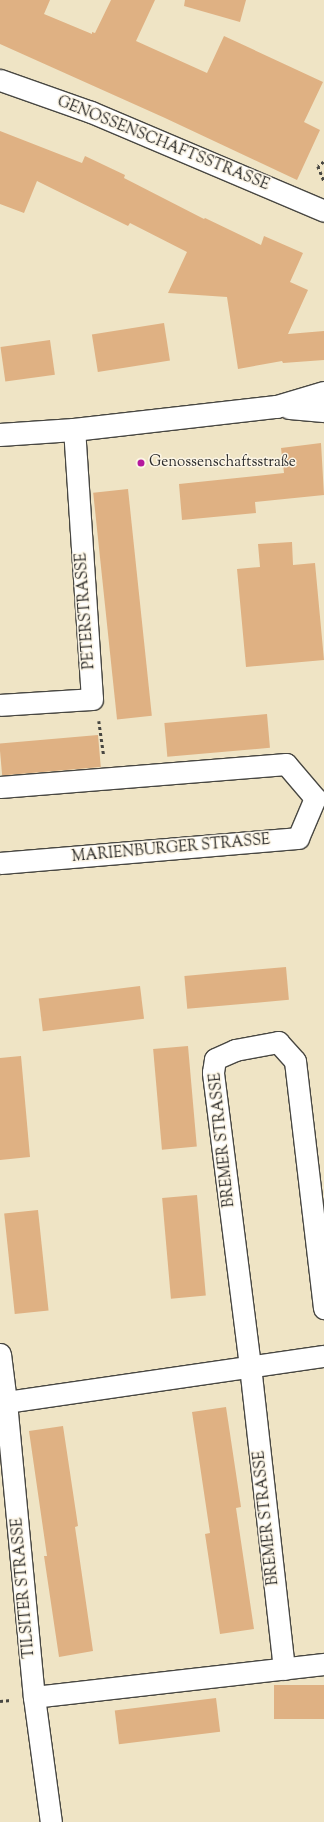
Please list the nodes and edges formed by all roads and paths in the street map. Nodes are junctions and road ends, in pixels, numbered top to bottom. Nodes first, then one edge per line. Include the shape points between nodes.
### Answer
1 (0, 80) edge
2 (324, 162) edge
3 (324, 181) edge
4 (324, 211) edge
5 (324, 394) edge
6 (277, 407) junction
7 (324, 411) edge
8 (74, 430) junction
9 (0, 435) edge
10 (0, 705) edge
11 (99, 716) dead end
12 (107, 778) junction
13 (0, 787) edge
14 (319, 798) edge
15 (0, 863) edge
16 (324, 1308) edge
17 (0, 1354) edge
18 (324, 1356) edge
19 (250, 1366) junction
20 (3, 1402) edge
21 (324, 1664) edge
22 (284, 1669) junction
23 (34, 1697) junction
24 (51, 1822) edge

1 - 4 street, GENOSSENSCHAFTSSTRASSE via 91,112
2 - 3 path via 318,166
5 - 6 main road
6 - 7 main road
6 - 8 main road
8 - 9 main road
8 - 10 street, PETERSTRASSE via 92,699
11 - 12 path
12 - 13 street, MARIENBURGER STRASSE
12 - 14 street, MARIENBURGER STRASSE via 286,764
14 - 15 street, MARIENBURGER STRASSE via 298,838
16 - 19 street, BREMER STRASSE via 295,1061 278,1042 235,1050 216,1059 213,1072
17 - 20 street, TILSITER STRASSE
18 - 19 street
19 - 20 street
19 - 22 street, BREMER STRASSE
20 - 23 street, TILSITER STRASSE
21 - 22 street
22 - 23 street
23 - 24 street, TILSITER STRASSE

